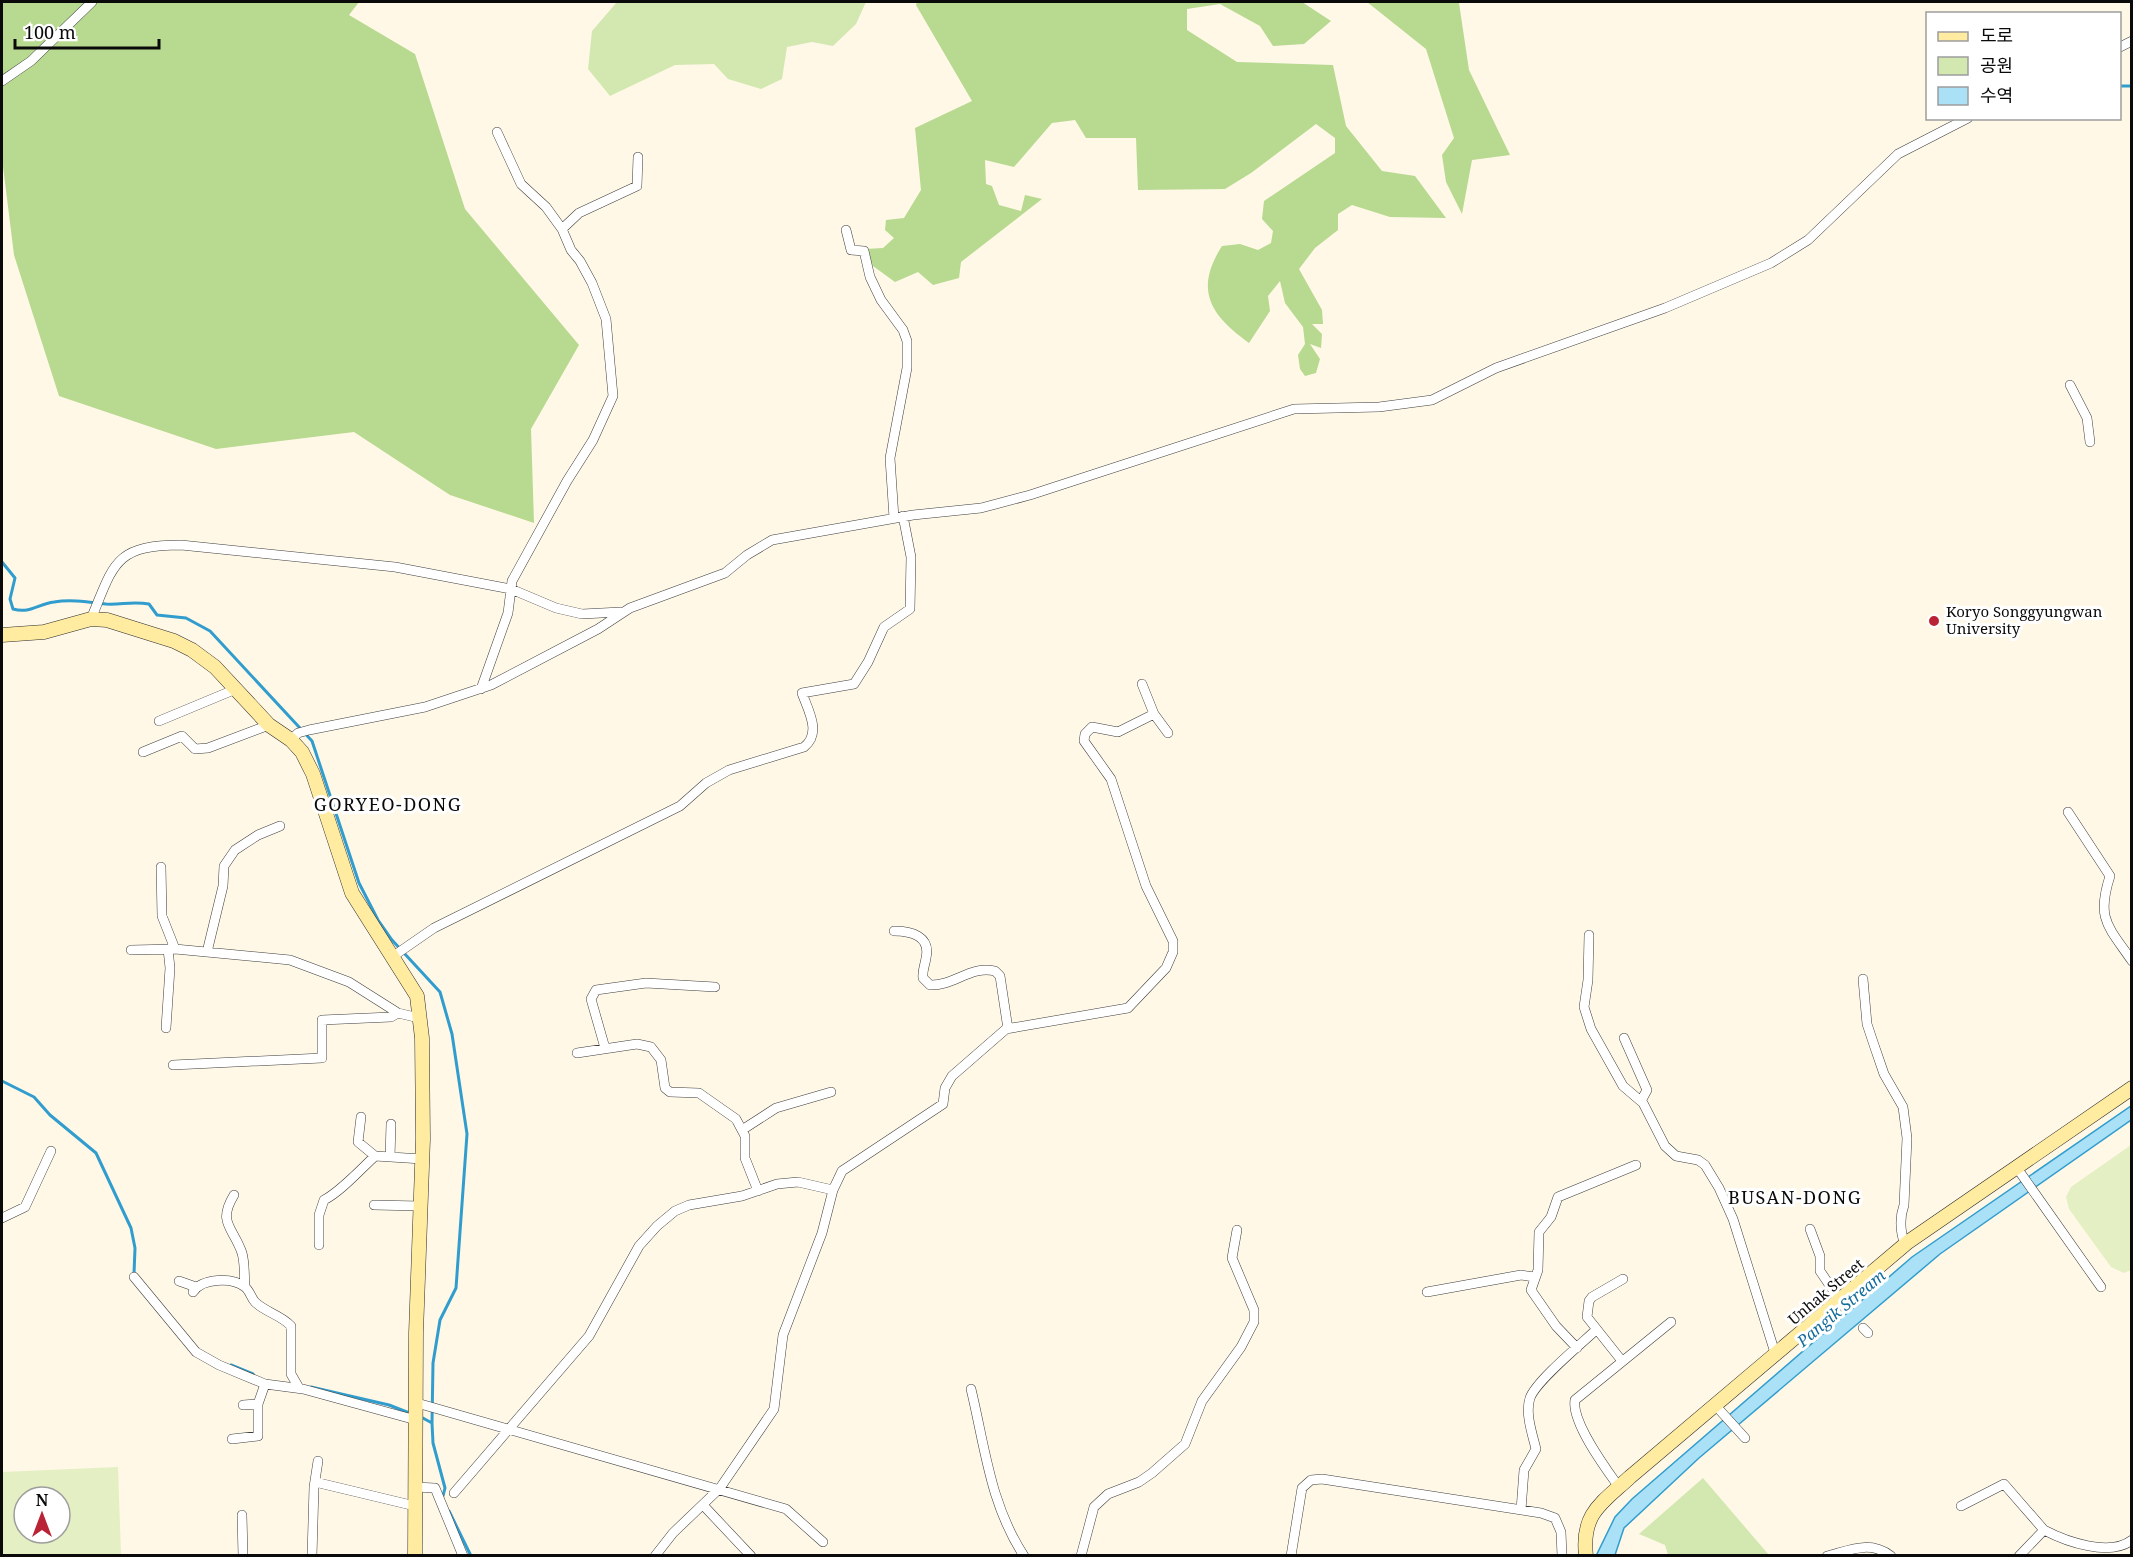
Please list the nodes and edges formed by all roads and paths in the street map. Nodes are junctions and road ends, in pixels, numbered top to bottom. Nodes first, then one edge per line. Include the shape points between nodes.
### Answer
1 (92, 2) edge
2 (2, 81) edge
3 (1964, 120) edge
4 (497, 132) dead end
5 (638, 157) dead end
6 (562, 229) junction
7 (846, 230) dead end
8 (2070, 384) dead end
9 (2090, 442) dead end
10 (899, 517) junction
11 (511, 589) junction
12 (624, 612) junction
13 (94, 614) junction
14 (2, 635) edge
15 (1142, 684) dead end
16 (236, 689) junction
17 (481, 689) junction
18 (1155, 714) junction
19 (159, 721) dead end
20 (269, 725) junction
21 (1168, 733) dead end
22 (295, 736) junction
23 (142, 753) dead end
24 (2068, 812) dead end
25 (280, 826) dead end
26 (161, 867) dead end
27 (894, 931) dead end
28 (1589, 934) dead end
29 (171, 949) junction
30 (131, 950) dead end
31 (207, 952) junction
32 (394, 956) junction
33 (2132, 961) edge
34 (1863, 979) dead end
35 (715, 987) dead end
36 (398, 1013) junction
37 (419, 1018) junction
38 (166, 1028) dead end
39 (1008, 1029) junction
40 (1624, 1038) dead end
41 (605, 1048) junction
42 (578, 1053) dead end
43 (174, 1065) dead end
44 (2132, 1088) edge
45 (831, 1092) dead end
46 (1641, 1101) junction
47 (361, 1117) dead end
48 (391, 1124) dead end
49 (742, 1130) junction
50 (51, 1151) dead end
51 (375, 1156) junction
52 (390, 1157) junction
53 (422, 1159) junction
54 (1636, 1165) dead end
55 (2020, 1173) junction
56 (833, 1190) junction
57 (758, 1191) junction
58 (234, 1195) dead end
59 (374, 1205) dead end
60 (420, 1206) junction
61 (2, 1218) edge
62 (1237, 1230) dead end
63 (1810, 1230) dead end
64 (319, 1245) dead end
65 (1905, 1245) junction
66 (1534, 1276) junction
67 (134, 1277) dead end
68 (1623, 1280) dead end
69 (179, 1281) dead end
70 (245, 1287) junction
71 (2101, 1287) dead end
72 (1427, 1292) dead end
73 (1842, 1304) junction
74 (1671, 1322) dead end
75 (1596, 1330) junction
76 (1577, 1348) junction
77 (1776, 1356) junction
78 (1622, 1361) junction
79 (265, 1384) junction
80 (298, 1385) junction
81 (971, 1389) dead end
82 (258, 1404) junction
83 (243, 1405) dead end
84 (1718, 1409) junction
85 (418, 1412) junction
86 (511, 1430) junction
87 (1743, 1435) dead end
88 (232, 1439) dead end
89 (318, 1461) dead end
90 (315, 1482) junction
91 (415, 1487) junction
92 (1619, 1487) junction
93 (720, 1488) junction
94 (454, 1493) dead end
95 (703, 1505) junction
96 (415, 1506) junction
97 (1961, 1506) dead end
98 (1521, 1510) junction
99 (242, 1515) dead end
100 (2044, 1530) junction
101 (2132, 1540) edge
102 (823, 1542) dead end
103 (243, 1556) edge
104 (312, 1556) edge
105 (415, 1556) edge
106 (463, 1556) edge
107 (655, 1556) edge
108 (751, 1556) edge
109 (1024, 1556) edge
110 (1081, 1556) edge
111 (1291, 1556) edge
112 (1562, 1556) edge
113 (1586, 1556) edge
114 (1827, 1556) edge
115 (1891, 1556) edge
116 (2019, 1556) edge

1 - 2 street via 31,61
3 - 10 street via 1898,154 1808,240 1771,263 1665,308 1496,368 1432,400 1379,407 1294,409 1030,495 981,508
4 - 6 street via 521,184
5 - 6 street via 637,186 579,213
6 - 11 street via 604,312 613,396
7 - 10 street via 851,250 864,251 870,277 907,341 907,369 890,459
8 - 9 street via 2087,418
10 - 12 street via 772,540 725,573
10 - 32 street via 911,557 910,609 884,627 854,684 802,693 814,730 810,742 729,770 706,783 680,806 434,928
11 - 12 street via 582,614
11 - 13 street via 395,567 153,545 132,551 116,562
11 - 17 street via 508,614
12 - 17 street
13 - 14 street via 44,632
13 - 16 street via 174,641 215,667
15 - 18 street
16 - 19 street
16 - 20 street
17 - 22 street via 425,707
18 - 21 street
18 - 39 street via 1118,732 1092,727 1084,741 1111,779 1146,886 1173,941 1170,960 1128,1008
20 - 22 street
20 - 23 street via 208,748 195,749 182,736
22 - 32 street via 312,774 352,893
24 - 33 street via 2110,876 2102,901 2108,925
25 - 31 street via 235,850 224,867
26 - 29 street via 162,916
27 - 39 street via 911,931 919,936 927,950 923,978 930,985 951,981 973,970 995,971 1000,976
28 - 46 street via 1584,1007 1606,1059 1623,1086
29 - 30 street
29 - 31 street
29 - 38 street
31 - 36 street via 290,960 349,982
32 - 37 street via 417,996
34 - 65 street via 1868,1024 1884,1074 1903,1107 1906,1124 1900,1230
35 - 41 street via 646,983 597,990 591,999
36 - 37 street
36 - 43 street via 391,1017 322,1020 322,1058
37 - 53 street
39 - 56 street via 952,1076 943,1104 842,1171
40 - 46 street via 1647,1090
41 - 42 street
41 - 49 street via 637,1044 651,1047 661,1060 665,1088 670,1092 699,1093 736,1119
44 - 55 street, Unhak Street
45 - 49 street via 776,1108
46 - 77 street via 1665,1146 1677,1156 1698,1160 1719,1188 1733,1219
47 - 51 street via 358,1142
48 - 52 street
49 - 57 street via 745,1158
50 - 61 street via 25,1207
51 - 52 street
51 - 64 street via 336,1194 324,1200 319,1215
52 - 53 street
53 - 60 street
54 - 66 street via 1558,1197 1551,1217 1539,1232 1538,1270
55 - 65 street, Unhak Street
55 - 71 street
56 - 57 street via 798,1182
56 - 93 street via 822,1233 783,1335 774,1409
57 - 86 street via 689,1205 657,1226 639,1246 589,1336 513,1422
58 - 70 street via 226,1223 241,1251
59 - 60 street
60 - 85 street
62 - 110 street via 1232,1257 1254,1310 1254,1322 1202,1401 1185,1444 1139,1482 1108,1494 1094,1507
63 - 73 street via 1820,1256 1820,1271
65 - 73 street, Unhak Street
66 - 72 street
66 - 76 street via 1534,1298
67 - 79 street via 196,1352
68 - 75 street via 1589,1301 1587,1317
69 - 70 street via 195,1289 206,1283 232,1280
70 - 80 street via 255,1302 291,1326 291,1374
73 - 77 street, Unhak Street
74 - 78 street
75 - 76 street
75 - 78 street
76 - 98 street via 1530,1397 1529,1415 1536,1449 1524,1470
77 - 84 street, Unhak Street
78 - 92 street via 1574,1404 1597,1455
79 - 80 street
79 - 82 street
80 - 85 street
81 - 109 street via 999,1508 1007,1531
82 - 83 street
82 - 88 street via 258,1436
84 - 87 street
84 - 92 street, Unhak Street
85 - 86 street via 438,1409
85 - 91 street
86 - 93 street
86 - 94 street
89 - 90 street
90 - 96 street
90 - 104 street
91 - 96 street
91 - 106 street via 435,1488
92 - 113 street, Unhak Street via 1593,1512 1586,1526
93 - 95 street
93 - 102 street via 786,1509
95 - 107 street
95 - 108 street
96 - 105 street
97 - 100 street via 2004,1484
98 - 111 street via 1311,1480 1302,1488
98 - 112 street via 1555,1518 1561,1532
99 - 103 street
100 - 101 street via 2077,1544 2108,1550 2121,1549
100 - 116 street
114 - 115 street via 1873,1546

